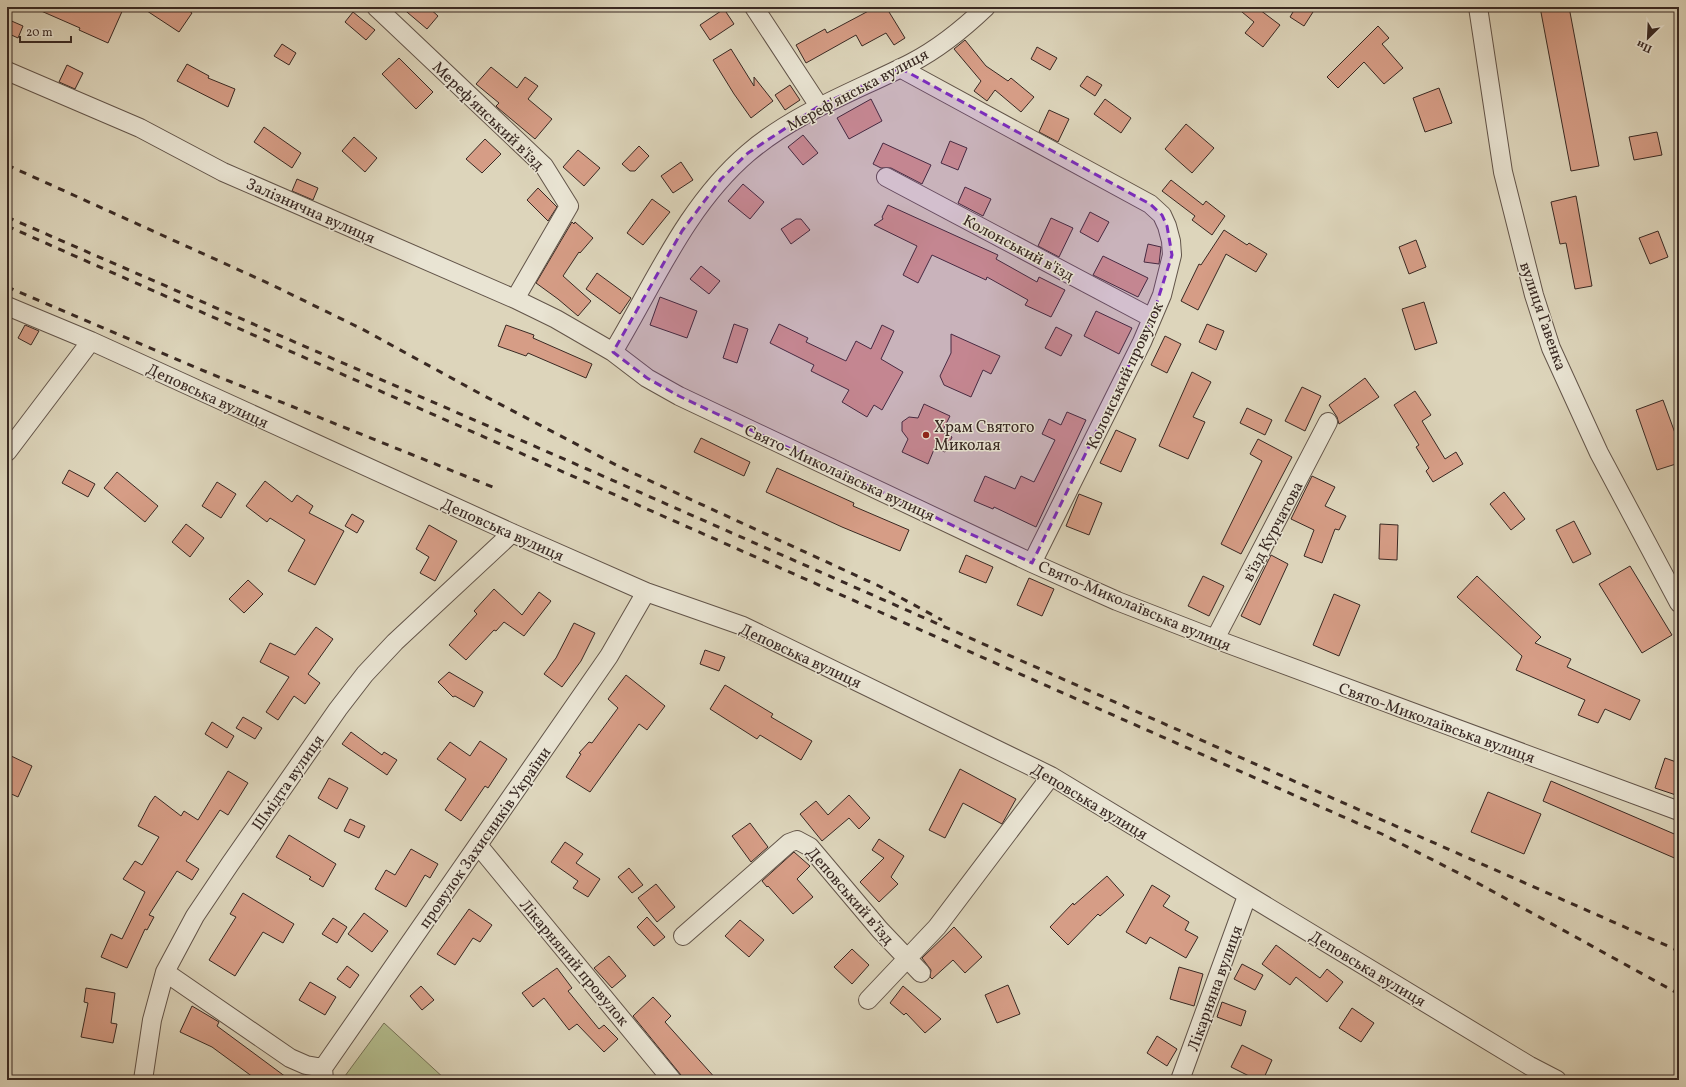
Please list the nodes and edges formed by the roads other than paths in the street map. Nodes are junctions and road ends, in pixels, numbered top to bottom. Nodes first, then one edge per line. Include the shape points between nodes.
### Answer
1 (376, 7) edge
2 (754, 7) edge
3 (986, 7) edge
4 (1478, 7) edge
5 (900, 68) junction
6 (7, 71) edge
7 (818, 106) junction
8 (886, 177) dead end
9 (515, 299) junction
10 (7, 306) edge
11 (1152, 318) junction
12 (91, 341) junction
13 (613, 352) junction
14 (1328, 422) dead end
15 (7, 452) edge
16 (512, 533) junction
17 (1032, 563) junction
18 (646, 592) junction
19 (1679, 603) edge
20 (1215, 639) junction
21 (1051, 776) junction
22 (1679, 811) edge
23 (478, 845) junction
24 (1247, 896) junction
25 (683, 936) dead end
26 (907, 958) junction
27 (165, 972) junction
28 (921, 973) dead end
29 (868, 1000) dead end
30 (323, 1074) edge
31 (143, 1080) edge
32 (672, 1080) edge
33 (1180, 1080) edge
34 (1557, 1080) edge

1 - 9 street, Мереф'янський в'їзд via 544,166 569,206
2 - 7 street
3 - 5 street, Мереф'янська вулиця via 967,25
4 - 19 street, вулиця Гавенка via 1503,172 1534,295 1551,348 1600,453
5 - 7 street, Мереф'янська вулиця
5 - 11 street, Колонський провулок via 1150,204 1162,215 1167,226 1172,255 1162,295
6 - 9 street, Залізнична вулиця via 140,128 223,172
7 - 13 street, Мереф'янська вулиця via 748,153 717,185 682,231
8 - 11 street, Колонський в'їзд
9 - 13 street, Залізнична вулиця
10 - 12 street, Деповська вулиця
11 - 17 street, Колонський провулок
12 - 15 street
12 - 16 street, Деповська вулиця
13 - 17 street, Свято-Миколаївська вулиця via 646,378 679,396
14 - 20 street, в'їзд Курчатова
16 - 18 street, Деповська вулиця
16 - 27 street, Шмідта вулиця via 394,642 364,674 230,864 196,916
17 - 20 street, Свято-Миколаївська вулиця via 1117,601
18 - 21 street, Деповська вулиця via 743,626
18 - 23 street, провулок Захисників України via 609,656
20 - 22 street, Свято-Миколаївська вулиця
21 - 24 street, Деповська вулиця
21 - 26 street, Деповський в’їзд via 937,926
23 - 30 street, провулок Захисників України
23 - 32 street, Лікарняний провулок
24 - 33 street, Лікарняна вулиця
24 - 34 street, Деповська вулиця
25 - 26 street, Деповський в’їзд via 789,843 797,840 810,847
26 - 28 street, Деповський в’їзд
26 - 29 street, Деповський в’їзд
27 - 30 street via 290,1058
27 - 31 street, Шмідта вулиця via 152,1020

